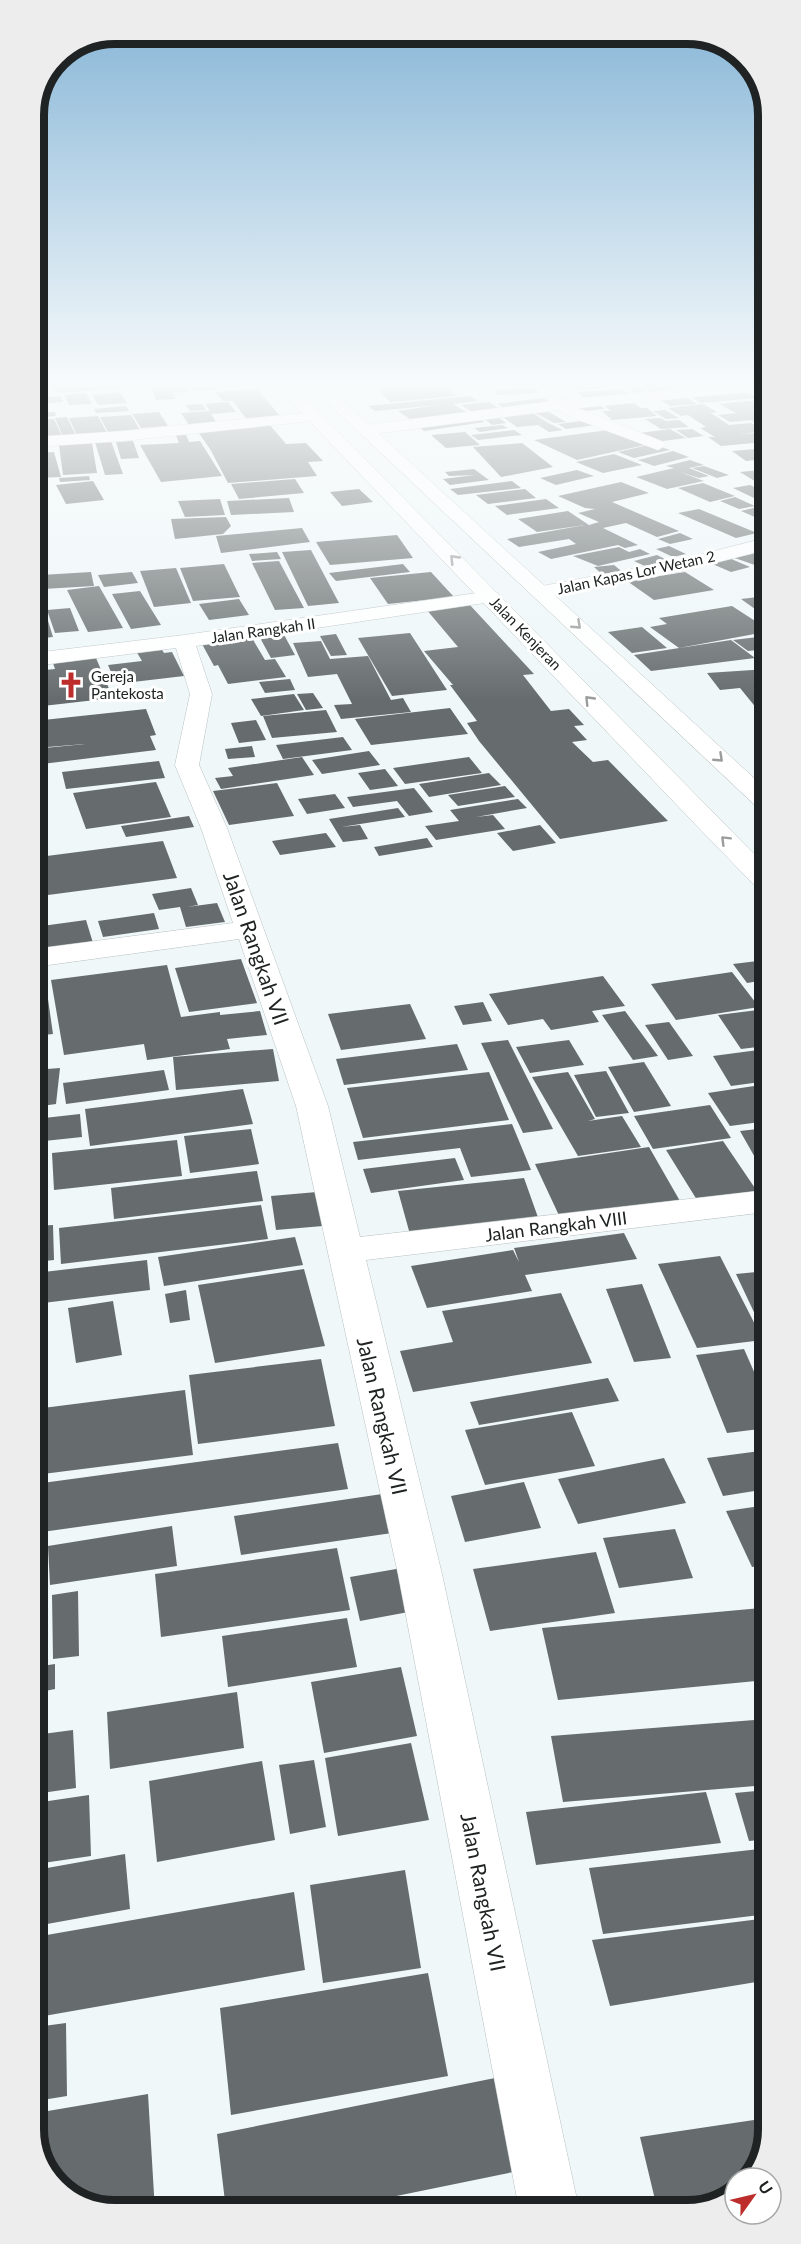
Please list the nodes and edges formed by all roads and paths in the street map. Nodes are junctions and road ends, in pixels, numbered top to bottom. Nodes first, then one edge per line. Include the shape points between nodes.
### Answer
1 (387, 491) edge
2 (432, 491) edge
3 (758, 546) edge
4 (542, 592) junction
5 (491, 597) junction
6 (184, 641) junction
7 (44, 658) edge
8 (758, 794) edge
9 (758, 873) edge
10 (250, 928) junction
11 (44, 957) edge
12 (758, 1202) edge
13 (345, 1251) junction
14 (547, 2200) edge

5 -> 1 main road, Jalan Kenjeran
2 - 4 main road
3 - 4 main road, Jalan Kapas Lor Wetan 2 via 679,566
4 -> 8 main road
5 - 6 main road, Jalan Rangkah II
9 -> 5 main road, Jalan Kenjeran
6 - 7 main road, Jalan Rangkah II
6 - 10 main road, Jalan Rangkah VII via 201,694 187,765
10 - 11 main road
10 - 13 main road, Jalan Rangkah VII via 312,1106
12 - 13 main road, Jalan Rangkah VIII
13 - 14 main road, Jalan Rangkah VII via 420,1574

